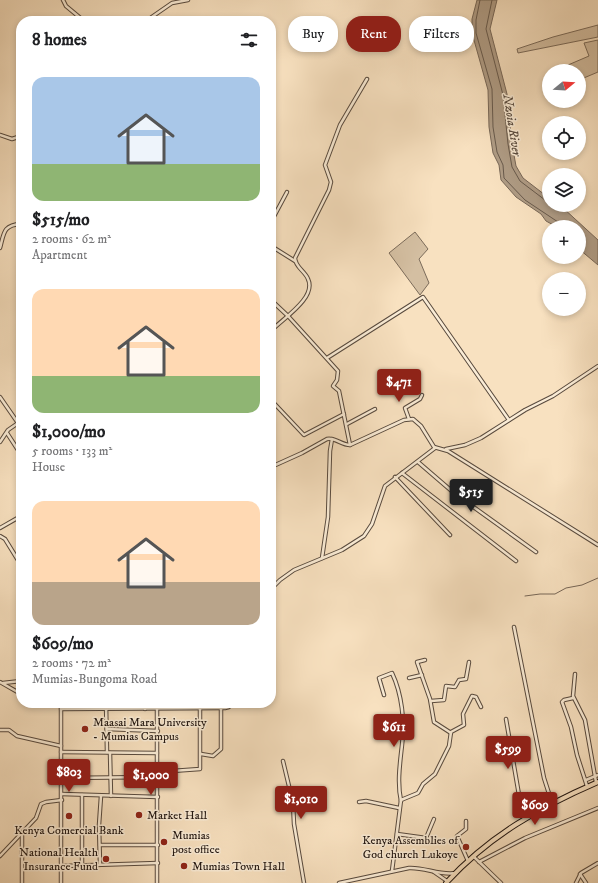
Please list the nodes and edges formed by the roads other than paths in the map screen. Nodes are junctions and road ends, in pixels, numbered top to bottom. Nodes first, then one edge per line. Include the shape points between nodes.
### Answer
1 (63, 0) edge
2 (188, 0) edge
3 (78, 16) edge
4 (153, 16) edge
5 (367, 79) dead end
6 (0, 135) edge
7 (16, 138) edge
8 (287, 192) dead end
9 (276, 213) edge
10 (16, 224) edge
11 (0, 248) edge
12 (276, 249) edge
13 (295, 261) junction
14 (276, 305) edge
15 (288, 316) junction
16 (276, 327) edge
17 (327, 358) junction
18 (598, 366) edge
19 (422, 395) dead end
20 (0, 397) edge
21 (276, 405) edge
22 (376, 409) dead end
23 (344, 414) junction
24 (16, 417) edge
25 (409, 419) junction
26 (508, 420) junction
27 (347, 424) junction
28 (16, 425) edge
29 (6, 433) junction
30 (332, 439) junction
31 (0, 442) edge
32 (350, 445) junction
33 (16, 447) edge
34 (435, 448) junction
35 (446, 449) junction
36 (418, 462) junction
37 (276, 464) edge
38 (402, 473) junction
39 (395, 477) junction
40 (16, 519) edge
41 (0, 530) edge
42 (450, 535) dead end
43 (2, 536) edge
44 (598, 545) edge
45 (536, 552) dead end
46 (16, 557) edge
47 (322, 559) junction
48 (516, 561) dead end
49 (276, 585) edge
50 (514, 627) dead end
51 (425, 660) dead end
52 (469, 662) dead end
53 (575, 674) dead end
54 (422, 675) junction
55 (409, 678) dead end
56 (16, 682) edge
57 (1, 683) edge
58 (16, 690) edge
59 (384, 695) dead end
60 (573, 698) junction
61 (431, 701) junction
62 (481, 707) dead end
63 (200, 708) junction
64 (222, 708) joint
65 (61, 709) joint
66 (106, 709) junction
67 (145, 709) joint
68 (158, 709) junction
69 (506, 719) dead end
70 (107, 729) junction
71 (0, 730) edge
72 (158, 731) junction
73 (451, 732) junction
74 (61, 746) junction
75 (61, 752) junction
76 (109, 753) junction
77 (157, 754) junction
78 (201, 754) junction
79 (283, 761) dead end
80 (158, 772) junction
81 (596, 775) edge
82 (110, 777) junction
83 (158, 777) junction
84 (62, 778) junction
85 (586, 780) junction
86 (597, 783) edge
87 (588, 787) junction
88 (62, 794) junction
89 (82, 795) junction
90 (102, 796) junction
91 (111, 796) junction
92 (158, 797) junction
93 (62, 800) junction
94 (401, 801) junction
95 (359, 802) dead end
96 (552, 803) junction
97 (400, 808) junction
98 (598, 808) edge
99 (527, 816) junction
100 (434, 819) dead end
101 (466, 821) dead end
102 (22, 832) junction
103 (397, 834) junction
104 (100, 845) junction
105 (158, 845) junction
106 (0, 856) edge
107 (473, 856) junction
108 (468, 861) junction
109 (479, 862) junction
110 (158, 863) junction
111 (598, 863) edge
112 (100, 864) junction
113 (62, 866) junction
114 (82, 866) junction
115 (392, 871) junction
116 (432, 871) junction
117 (456, 872) junction
118 (580, 874) junction
119 (446, 882) edge
120 (22, 883) edge
121 (61, 883) edge
122 (157, 883) edge
123 (304, 883) edge
124 (339, 883) edge
125 (500, 883) edge
126 (576, 883) edge
127 (586, 883) edge

1 - 3 street
2 - 4 street via 172,3
5 - 13 street via 337,133 325,165 331,180 329,190 299,248
6 - 7 street
8 - 9 street
10 - 11 street via 7,227
12 - 13 street
13 - 15 street via 308,279 309,288 301,304
14 - 15 street
15 - 16 street
15 - 17 street
17 - 23 street via 338,372 338,380 333,386 339,391
17 - 26 street via 423,297
18 - 26 street via 553,396
19 - 25 street via 405,408
20 - 24 street
21 - 23 street via 304,435
22 - 27 street
23 - 27 street
25 - 32 street
25 - 34 street via 418,422
26 - 35 street via 475,441
27 - 32 street
28 - 29 street
29 - 31 street
29 - 33 street
30 - 32 street
30 - 37 street
30 - 47 street via 328,517
34 - 35 street
34 - 36 street
35 - 44 street
36 - 38 street
36 - 45 street via 446,486
38 - 39 street
38 - 48 street
39 - 42 street
39 - 47 street via 383,490 367,533 342,550
40 - 41 street
41 - 43 street
43 - 46 street
47 - 49 street via 290,572
50 - 96 street via 544,778
51 - 54 street via 418,662
52 - 61 street via 466,679 459,680 455,687 446,686 444,700
53 - 60 street
54 - 55 street
54 - 61 street
56 - 57 street
57 - 58 street
59 - 94 street via 379,678 392,673 402,707 399,790
60 - 81 street via 585,720
60 - 85 street via 562,702
61 - 73 street via 435,724
62 - 73 street via 476,697 472,696 463,716 464,725
63 - 64 street
63 - 68 street
63 - 78 street
64 - 78 street via 221,750 213,756
65 - 66 street
65 - 74 street
66 - 67 street
66 - 70 street
67 - 68 street
68 - 72 street
69 - 99 street via 518,795
70 - 72 street
70 - 76 street
71 - 74 street via 9,730 17,736
72 - 77 street
73 - 94 street via 449,746 435,774 418,793
74 - 75 street
75 - 76 street
75 - 84 street
76 - 77 street
76 - 82 street
77 - 80 street
78 - 80 street via 200,769
79 - 123 street via 293,803
80 - 83 street
81 - 85 street
81 - 86 street
82 - 83 street
82 - 84 street
82 - 91 street
83 - 92 street
84 - 88 street
85 - 87 street
86 - 87 highway
87 - 96 highway
88 - 89 street
88 - 93 street
89 - 90 street
89 - 114 street
90 - 91 street
90 - 104 street
91 - 92 street
92 - 105 street
93 - 102 street via 42,803 37,817
93 - 113 street
94 - 97 street
95 - 97 street via 366,801
96 - 99 highway
97 - 103 street
98 - 109 street via 525,838
99 - 107 highway
100 - 103 street via 426,838
101 - 108 street via 466,829 457,836
102 - 106 street
102 - 120 street
103 - 115 street
104 - 105 street
104 - 112 street
105 - 110 street
107 - 108 highway
107 - 109 street
108 - 117 highway
109 - 125 street
110 - 112 street
110 - 122 street
111 - 118 street
112 - 114 street
113 - 114 street
113 - 121 street
115 - 116 street via 414,867
115 - 124 street
116 - 117 street via 447,874
116 - 119 street
117 - 119 highway
118 - 126 street
118 - 127 street

